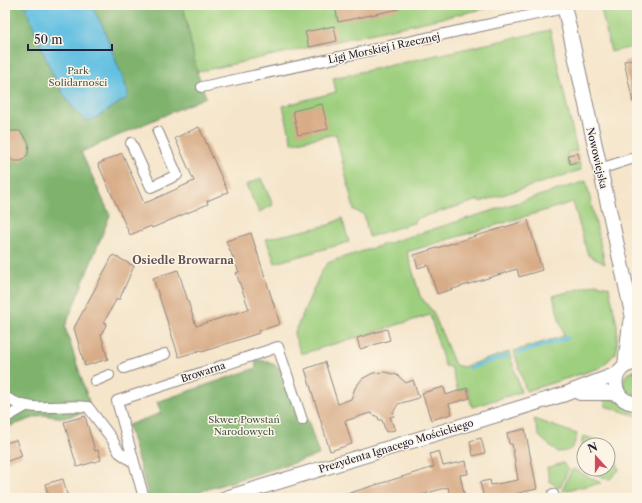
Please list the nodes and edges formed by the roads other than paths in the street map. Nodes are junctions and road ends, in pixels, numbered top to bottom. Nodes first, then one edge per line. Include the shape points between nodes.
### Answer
1 (564, 7) edge
2 (202, 87) dead end
3 (158, 132) dead end
4 (132, 143) dead end
5 (637, 157) edge
6 (600, 169) junction
7 (631, 310) junction
8 (637, 336) edge
9 (165, 354) dead end
10 (627, 367) edge
11 (124, 368) dead end
12 (109, 375) dead end
13 (96, 380) dead end
14 (565, 394) junction
15 (619, 395) junction
16 (5, 397) edge
17 (635, 404) edge
18 (26, 406) junction
19 (5, 418) edge
20 (302, 420) dead end
21 (133, 462) junction
22 (144, 498) edge
23 (226, 498) edge

1 - 2 street, Ligi Morskiej i Rzecznej
1 - 6 main road, Nowowiejska
3 - 4 street via 177,175 151,187
5 - 6 street
6 - 7 main road, Nowowiejska
7 - 8 main road, Nowowiejska
7 - 10 main road, Nowowiejska
9 - 11 street
10 - 14 main road, Prezydenta Ignacego Mościckiego
10 - 15 main road, Nowowiejska via 615,384
12 - 13 street
14 - 15 main road, Prezydenta Ignacego Mościckiego
14 - 23 main road, Prezydenta Ignacego Mościckiego
15 - 17 main road
16 - 18 street
18 - 19 street
18 - 21 street via 48,409 88,407 119,452
20 - 21 street, Browarna via 278,347 117,401
21 - 22 street, Browarna

